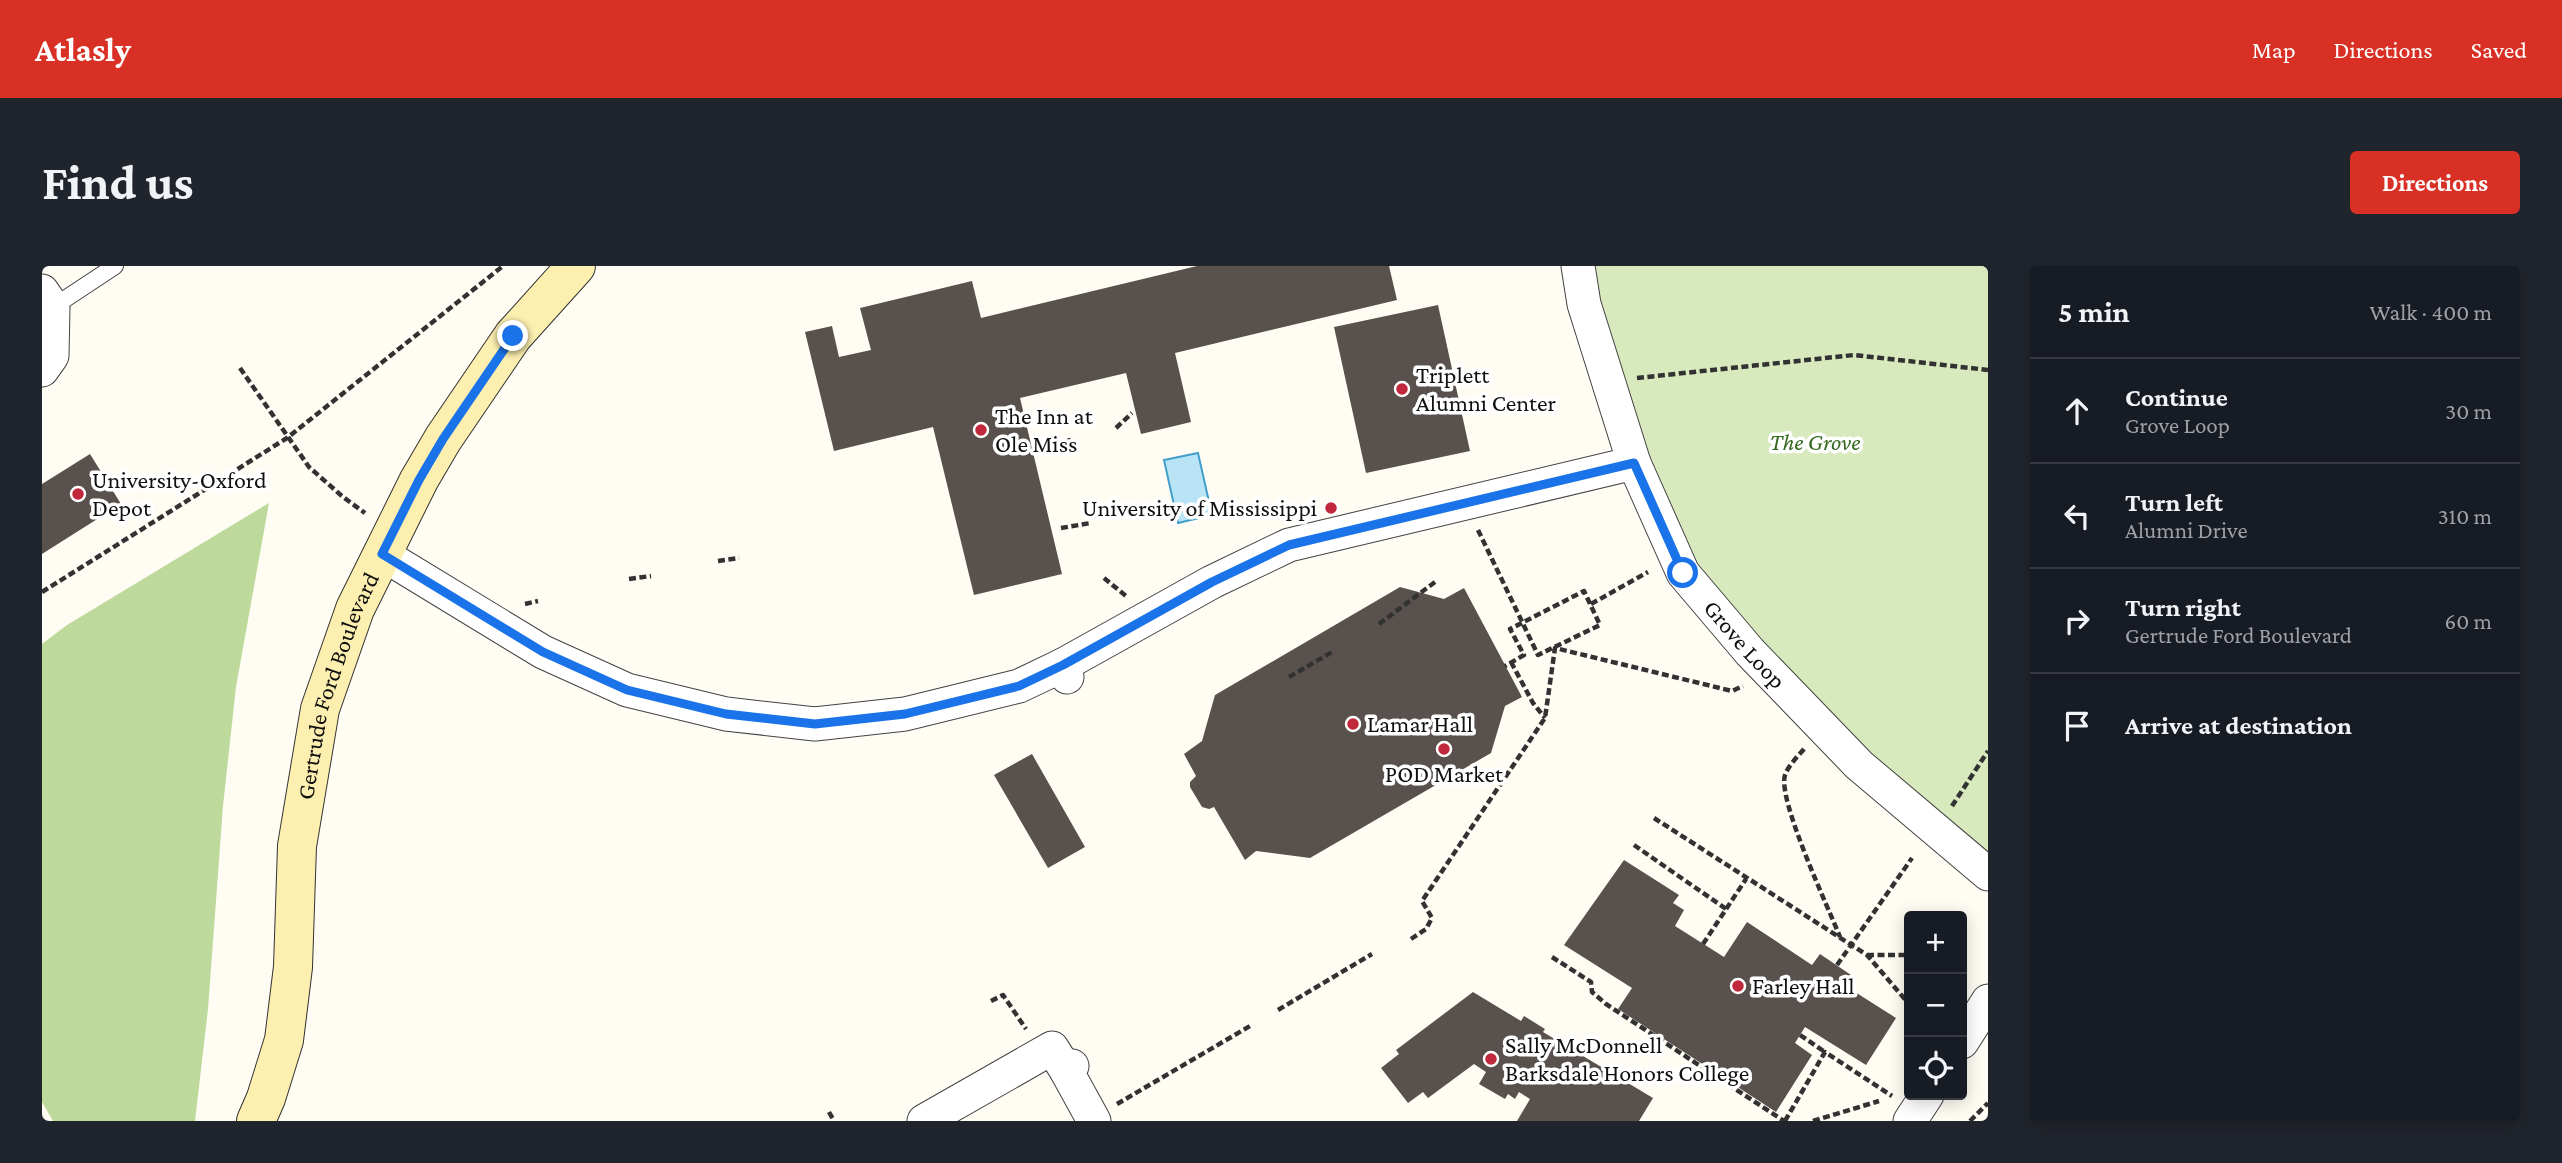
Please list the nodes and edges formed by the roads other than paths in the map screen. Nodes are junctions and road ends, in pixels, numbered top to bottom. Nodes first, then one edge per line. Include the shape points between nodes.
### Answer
1 (115, 266) edge
2 (576, 266) edge
3 (1578, 266) edge
4 (48, 299) edge
5 (42, 370) edge
6 (1634, 463) junction
7 (382, 554) junction
8 (1988, 874) edge
9 (1988, 1001) edge
10 (1965, 1037) edge
11 (1924, 1100) edge
12 (260, 1114) edge
13 (1093, 1120) edge
14 (924, 1121) edge
15 (1910, 1121) edge

1 - 4 lane
2 - 7 street, Gertrude Ford Boulevard via 513,336 473,394 419,480
3 - 6 street, Grove Loop via 1584,304
4 - 5 street via 52,356
6 - 7 street via 1289,545 1212,582 1065,671 905,714 815,724 726,714 627,690 543,652
6 - 8 street, Grove Loop via 1683,573 1741,642 1859,765
7 - 12 street, Gertrude Ford Boulevard via 355,609 320,709 297,846 293,967 284,1040
9 - 10 street
11 - 15 street
13 - 14 street via 1048,1054

